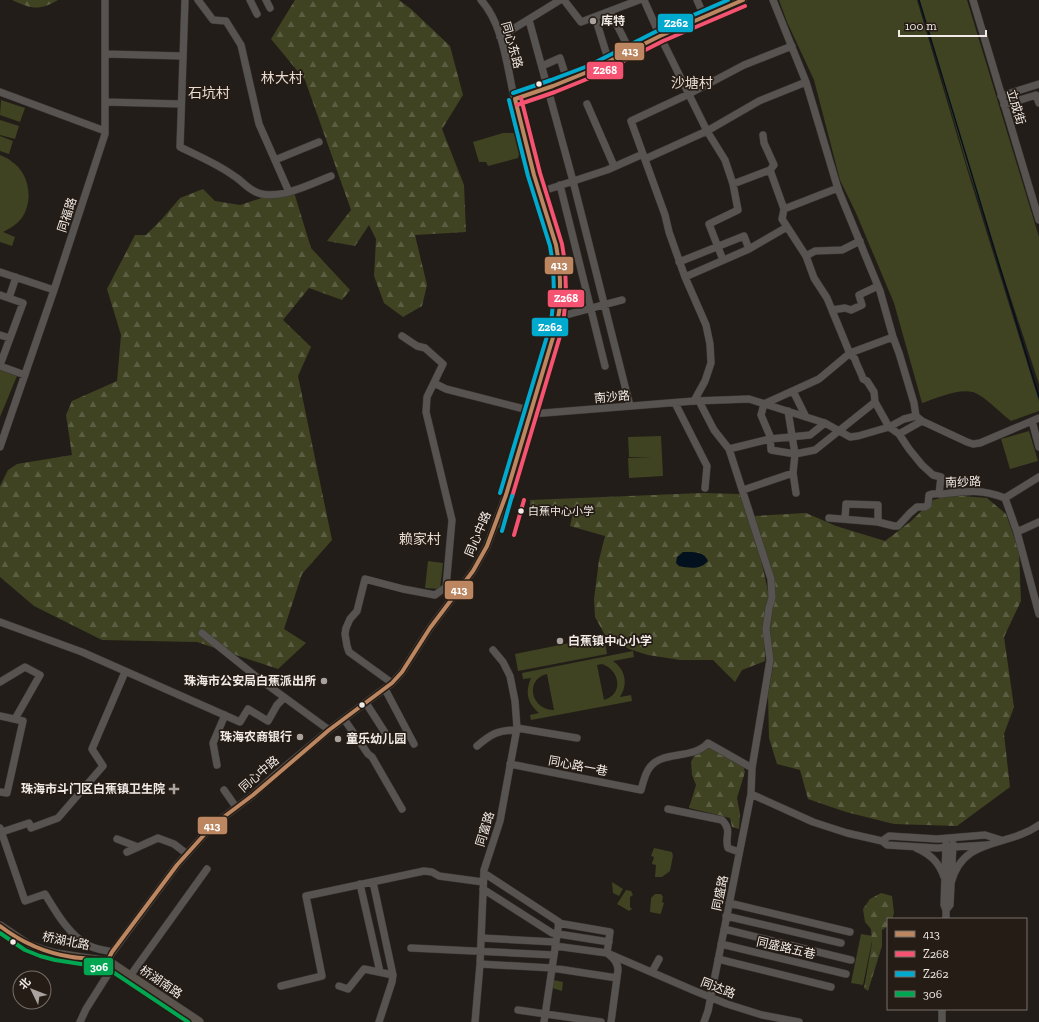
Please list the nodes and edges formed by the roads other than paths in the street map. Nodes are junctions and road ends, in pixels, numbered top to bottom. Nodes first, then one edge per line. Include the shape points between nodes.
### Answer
1 (106, 0) edge
2 (185, 0) edge
3 (198, 0) edge
4 (250, 0) edge
5 (266, 0) edge
6 (481, 0) edge
7 (560, 0) edge
8 (564, 0) edge
9 (639, 0) edge
10 (644, 0) edge
11 (697, 0) edge
12 (743, 0) edge
13 (774, 0) edge
14 (973, 0) edge
15 (270, 8) dead end
16 (610, 11) junction
17 (257, 14) dead end
18 (704, 16) junction
19 (594, 17) junction
20 (529, 20) junction
21 (660, 36) junction
22 (500, 37) junction
23 (792, 46) junction
24 (630, 51) junction
25 (105, 54) junction
26 (183, 56) junction
27 (609, 62) junction
28 (542, 66) junction
29 (567, 80) junction
30 (806, 82) junction
31 (1039, 84) edge
32 (548, 88) junction
33 (0, 92) edge
34 (689, 94) junction
35 (1001, 96) junction
36 (515, 99) junction
37 (105, 102) junction
38 (1039, 103) edge
39 (181, 104) junction
40 (587, 104) dead end
41 (1004, 105) junction
42 (105, 131) junction
43 (707, 131) junction
44 (763, 135) dead end
45 (319, 142) dead end
46 (644, 157) junction
47 (276, 160) junction
48 (614, 166) junction
49 (770, 170) junction
50 (330, 176) dead end
51 (573, 181) junction
52 (733, 184) junction
53 (560, 186) junction
54 (838, 188) junction
55 (289, 192) junction
56 (540, 192) junction
57 (784, 209) junction
58 (1039, 220) edge
59 (787, 227) junction
60 (860, 241) junction
61 (718, 246) junction
62 (749, 249) junction
63 (806, 256) junction
64 (723, 260) junction
65 (679, 262) junction
66 (0, 272) edge
67 (685, 277) junction
68 (16, 278) junction
69 (878, 286) junction
70 (54, 290) junction
71 (0, 295) edge
72 (9, 298) junction
73 (622, 300) dead end
74 (604, 304) junction
75 (590, 308) junction
76 (832, 310) junction
77 (558, 317) junction
78 (0, 335) edge
79 (402, 336) dead end
80 (893, 337) junction
81 (10, 338) junction
82 (850, 353) junction
83 (0, 365) edge
84 (605, 366) dead end
85 (25, 375) junction
86 (434, 383) junction
87 (793, 391) junction
88 (697, 401) junction
89 (875, 402) junction
90 (675, 403) junction
91 (764, 404) junction
92 (630, 406) junction
93 (788, 411) junction
94 (531, 413) junction
95 (916, 416) junction
96 (806, 417) junction
97 (1039, 418) edge
98 (922, 421) junction
99 (1032, 421) junction
100 (825, 423) junction
101 (889, 427) junction
102 (3, 429) edge
103 (839, 431) junction
104 (900, 434) junction
105 (792, 436) junction
106 (770, 439) junction
107 (0, 447) edge
108 (1039, 447) edge
109 (729, 449) junction
110 (795, 454) junction
111 (793, 473) junction
112 (1039, 477) edge
113 (705, 488) dead end
114 (743, 490) junction
115 (796, 492) dead end
116 (939, 494) junction
117 (1006, 498) junction
118 (829, 518) dead end
119 (846, 519) junction
120 (878, 522) junction
121 (1039, 522) edge
122 (1017, 532) junction
123 (441, 591) junction
124 (449, 604) junction
125 (1039, 614) edge
126 (0, 622) edge
127 (202, 633) dead end
128 (493, 650) dead end
129 (125, 672) junction
130 (0, 682) edge
131 (392, 683) junction
132 (385, 689) junction
133 (284, 698) junction
134 (366, 703) junction
135 (225, 715) junction
136 (0, 716) edge
137 (15, 719) junction
138 (344, 719) junction
139 (517, 729) junction
140 (329, 730) junction
141 (577, 738) dead end
142 (391, 742) dead end
143 (414, 744) dead end
144 (477, 746) dead end
145 (510, 764) junction
146 (217, 765) dead end
147 (752, 768) junction
148 (224, 790) dead end
149 (0, 792) edge
150 (751, 794) junction
151 (236, 807) junction
152 (402, 809) dead end
153 (668, 809) dead end
154 (1039, 825) edge
155 (3, 830) edge
156 (950, 838) junction
157 (117, 839) dead end
158 (1001, 840) junction
159 (882, 841) junction
160 (987, 845) junction
161 (910, 846) junction
162 (950, 847) junction
163 (138, 848) junction
164 (127, 852) dead end
165 (740, 852) junction
166 (187, 854) junction
167 (207, 869) dead end
168 (484, 873) junction
169 (373, 882) junction
170 (948, 883) junction
171 (360, 884) junction
172 (483, 886) junction
173 (729, 903) junction
174 (726, 916) junction
175 (946, 918) edge
176 (558, 924) junction
177 (0, 926) edge
178 (724, 929) junction
179 (850, 932) dead end
180 (481, 938) junction
181 (556, 941) junction
182 (609, 942) junction
183 (841, 943) dead end
184 (721, 944) junction
185 (411, 948) dead end
186 (481, 951) junction
187 (112, 952) junction
188 (607, 953) junction
189 (554, 955) junction
190 (718, 959) junction
191 (659, 960) dead end
192 (851, 960) dead end
193 (109, 962) junction
194 (480, 964) junction
195 (552, 968) junction
196 (380, 972) junction
197 (652, 972) junction
198 (846, 974) dead end
199 (392, 975) junction
200 (130, 976) junction
201 (617, 978) junction
202 (281, 986) dead end
203 (339, 986) dead end
204 (831, 987) dead end
205 (710, 997) junction
206 (518, 1010) dead end
207 (942, 1010) edge
208 (545, 1013) junction
209 (80, 1022) edge
210 (199, 1022) edge
211 (379, 1022) edge
212 (475, 1022) edge
213 (544, 1022) edge
214 (600, 1022) edge
215 (611, 1022) edge
216 (704, 1022) edge
217 (800, 1022) edge
218 (942, 1022) edge

1 - 25 street, 同福路
2 - 26 street
3 - 47 street via 213,20 226,22 241,45 259,124
4 - 17 street
5 - 15 street
6 - 22 street, 同心东路 via 491,14
7 - 20 street
8 - 19 street via 581,22
9 - 16 street
10 - 21 street
11 - 18 street
12 - 18 street
13 - 23 street
14 - 35 street, 立成街
16 - 19 street
16 - 24 street
18 - 21 street
19 - 27 street
20 - 22 street
20 - 28 street
21 - 24 street
21 - 34 street
22 - 36 street, 同心东路
23 - 30 street
23 - 34 street via 744,65
24 - 27 street
25 - 26 street
25 - 37 street, 同福路
26 - 39 street
27 - 29 street
28 - 29 street via 560,58
28 - 32 street
29 - 32 street
30 - 43 street via 759,101
30 - 54 street
31 - 35 street
32 - 36 street
32 - 51 street
33 - 42 street
34 - 43 street
34 - 46 street via 631,121
35 - 41 street, 立成街
36 - 56 street, 同心中路
37 - 39 street
37 - 42 street, 同福路
38 - 41 street via 1036,95
39 - 55 street via 180,147 234,175 255,192 267,195
40 - 48 street
41 - 58 street, 立成街
42 - 70 street, 同福路
43 - 46 street
43 - 52 street via 725,160
44 - 49 street via 774,165
45 - 47 street
46 - 48 street
46 - 65 street
47 - 55 street
48 - 51 street
49 - 52 street
49 - 57 street
50 - 55 street
51 - 53 street
51 - 74 street
52 - 61 street via 738,210 709,224
53 - 56 street
53 - 75 street
54 - 57 street
54 - 60 street
56 - 77 street, 同心中路 via 559,263
57 - 59 street via 782,219
59 - 62 street
59 - 63 street
60 - 63 street via 842,250 815,251
60 - 69 street
61 - 62 street via 744,236
61 - 64 street
61 - 65 street
62 - 64 street
63 - 76 street via 814,278
64 - 67 street
65 - 67 street
66 - 68 street
67 - 88 street via 706,325 710,344 710,364
68 - 70 street
68 - 72 street
69 - 76 street via 859,295 862,305 850,310
69 - 80 street
70 - 85 street, 同福路
71 - 72 street
72 - 81 street via 23,303
73 - 74 street
74 - 75 street
74 - 92 street
75 - 77 street
75 - 84 street
76 - 82 street
77 - 94 street, 同心中路
78 - 81 street
79 - 86 street via 425,348 443,364
80 - 82 street
80 - 95 street
81 - 83 street
82 - 87 street via 819,379
82 - 89 street via 855,358 863,379 874,392
83 - 85 street
85 - 102 street, 同福路
86 - 94 street, 南沙路
86 - 123 street via 427,397 426,412 452,520 446,587
87 - 91 street
87 - 96 street
88 - 90 street, 南沙路
88 - 91 street, 南沙路 via 749,399
88 - 109 street, 同盛路
89 - 101 street
89 - 103 street
90 - 92 street, 南沙路
90 - 113 street via 707,466
91 - 93 street, 南沙路
91 - 106 street via 761,415
92 - 94 street, 南沙路
93 - 96 street, 南沙路
93 - 105 street
94 - 124 street, 同心中路 via 506,495 487,546
95 - 98 street
95 - 101 street, 南沙路
96 - 100 street, 南沙路
97 - 99 street
98 - 99 street via 973,444
98 - 104 street
99 - 108 street
100 - 103 street, 南沙路
100 - 105 street via 810,435
101 - 103 street, 南沙路 via 850,437
101 - 104 street, 南纱路
102 - 107 street, 同福路
103 - 110 street via 815,450
104 - 116 street, 南纱路 via 922,465 933,475 940,477
105 - 106 street
105 - 110 street
106 - 109 street
106 - 110 street via 771,450
109 - 114 street, 同盛路
110 - 111 street
111 - 114 street
111 - 115 street
112 - 117 street
114 - 147 street, 同盛路 via 772,589 766,629 770,660
116 - 117 street, 南纱路 via 972,491
116 - 120 street via 929,495 928,505 917,508 898,526
117 - 122 street
118 - 119 street
119 - 120 street
119 - 120 street via 846,504 878,505
121 - 122 street
122 - 125 street
123 - 124 street
123 - 131 street via 435,595 365,578 357,611 346,628 347,646 349,652
124 - 131 street, 同心中路
126 - 129 street via 82,652
127 - 133 street
128 - 139 street, 同富路 via 510,676
129 - 135 street
129 - 155 street via 92,749 103,766 58,818 31,828 29,823
130 - 137 street via 25,667 40,675
131 - 132 street, 同心中路
132 - 134 street, 同心中路
132 - 143 street
133 - 135 street via 268,721 248,709 240,722
133 - 140 street
134 - 138 street, 同心中路
134 - 142 street
135 - 146 street via 213,743
136 - 137 street
137 - 149 street via 22,721 21,728 7,793
138 - 140 street, 同心中路
138 - 152 street via 372,757
139 - 141 street
139 - 144 street via 495,732
139 - 145 street, 同富路
140 - 151 street, 同心中路 via 254,795
145 - 147 street, 同心路一巷 via 641,790 650,766 664,758 696,752 708,743
145 - 168 street, 同富路 via 500,821
147 - 150 street, 同盛路
148 - 151 street
150 - 159 street via 813,822
150 - 165 street, 同盛路
151 - 166 street, 同心中路 via 213,825
153 - 165 street via 722,820 729,830 728,848
154 - 158 street via 1025,834
155 - 187 street via 25,901 45,894 78,938 88,946
156 - 158 street via 986,835
156 - 159 street via 889,836
156 - 162 street
157 - 163 street
158 - 160 street
159 - 161 street via 887,845
160 - 162 street
160 - 170 street via 974,850 963,859
161 - 162 street
161 - 170 street via 934,859
162 - 170 street
163 - 164 street
163 - 166 street via 158,838 174,844
165 - 173 street, 同盛路
166 - 187 street, 同心中路
167 - 200 street
168 - 172 street, 同富路
168 - 176 street via 559,922
169 - 171 street
169 - 172 street via 424,871
169 - 199 street
170 - 175 street via 944,905
171 - 196 street
171 - 202 street via 306,896 322,976
172 - 180 street, 同富路
172 - 181 street via 552,933
173 - 174 street, 同盛路
173 - 179 street
174 - 178 street, 同盛路
174 - 183 street
176 - 181 street
176 - 182 street via 610,932
177 - 193 main road, 桥湖北路 via 28,945 42,950
178 - 184 street, 同盛路
178 - 192 street
180 - 181 street
180 - 186 street, 同富路
181 - 182 street
181 - 188 street, 同达路
181 - 189 street
182 - 188 street
184 - 190 street, 同盛路
184 - 198 street, 同盛路五巷
185 - 186 street
186 - 189 street
186 - 194 street, 同富路
187 - 193 street, 同心中路
188 - 197 street, 同达路
188 - 201 street via 618,966
189 - 195 street
190 - 204 street
190 - 205 street, 同盛路
191 - 197 street
193 - 200 main road, 桥湖南路
193 - 209 street, 同心中路 via 110,971
194 - 195 street
194 - 212 street, 同富路
195 - 201 street
195 - 208 street
196 - 199 street
196 - 203 street via 364,969 348,989
197 - 205 street, 同达路
199 - 211 street
200 - 210 main road, 桥湖南路
201 - 215 street
205 - 216 street, 同盛路
205 - 217 street, 同达路 via 762,1015
206 - 208 street
207 - 218 street
208 - 213 street
208 - 214 street

